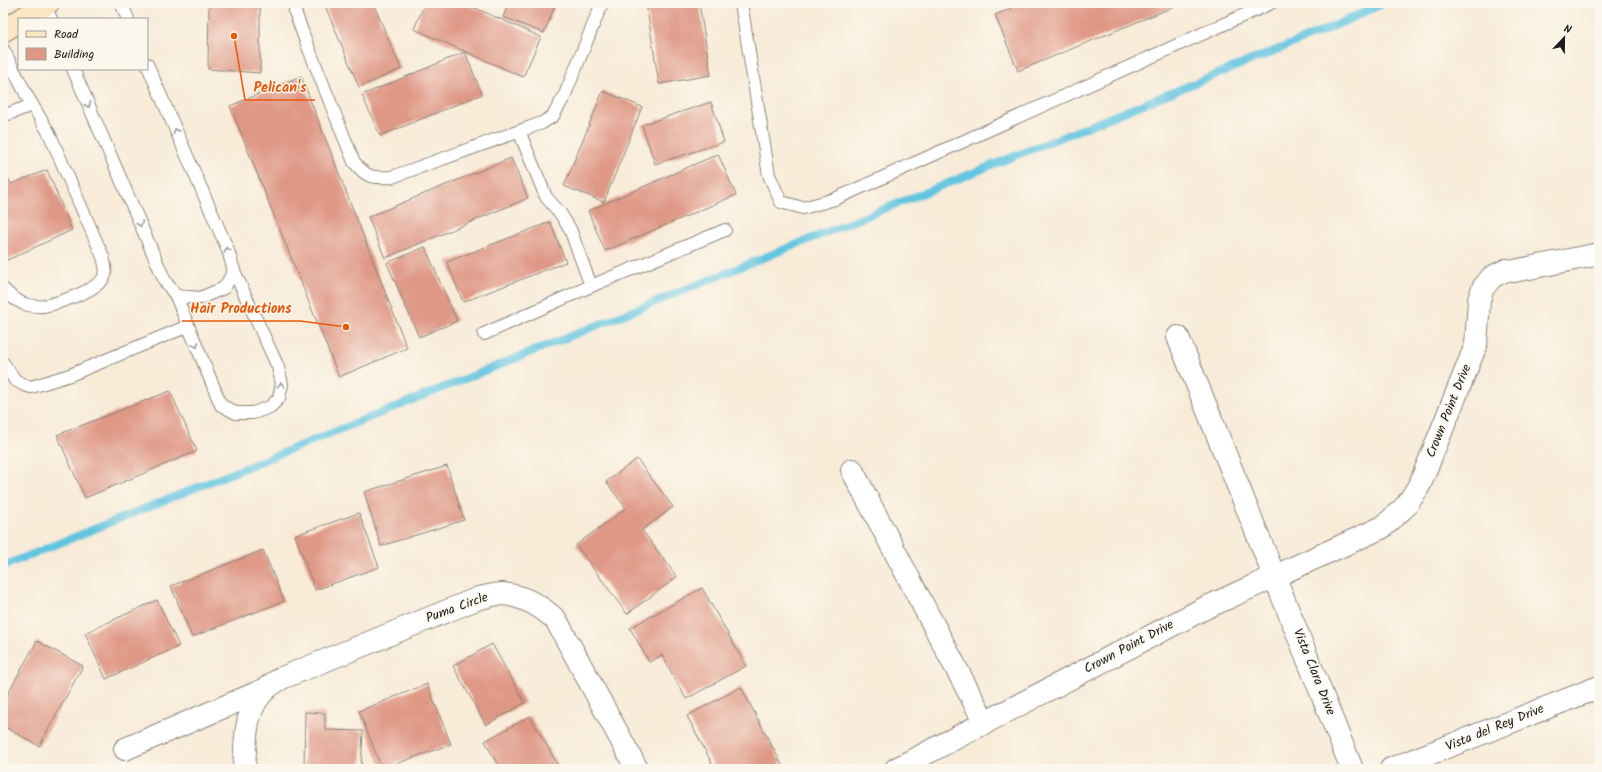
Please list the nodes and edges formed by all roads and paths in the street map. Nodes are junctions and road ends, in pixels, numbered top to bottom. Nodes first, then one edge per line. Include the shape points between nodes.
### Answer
1 (121, 3) edge
2 (295, 3) edge
3 (602, 3) edge
4 (741, 3) edge
5 (1271, 3) edge
6 (47, 7) edge
7 (24, 18) edge
8 (128, 18) edge
9 (18, 22) edge
10 (3, 31) edge
11 (3, 49) edge
12 (148, 66) edge
13 (73, 70) edge
14 (32, 105) junction
15 (3, 116) edge
16 (518, 131) junction
17 (725, 230) dead end
18 (1599, 254) edge
19 (234, 271) junction
20 (591, 286) junction
21 (3, 289) edge
22 (176, 296) junction
23 (188, 326) junction
24 (484, 334) dead end
25 (1178, 337) dead end
26 (3, 363) edge
27 (852, 470) dead end
28 (1275, 576) junction
29 (1599, 687) edge
30 (266, 689) junction
31 (985, 723) junction
32 (125, 749) dead end
33 (244, 769) edge
34 (637, 769) edge
35 (896, 769) edge
36 (1352, 769) edge
37 (1391, 769) edge

1 - 8 lane
2 - 16 lane via 295,12 354,162 364,174 392,177
3 - 16 lane via 564,97 553,116 542,123
4 - 5 lane via 769,175 781,202 803,208 835,198
6 - 7 main road
9 - 10 main road
11 - 14 lane
19 -> 12 lane via 228,250
13 -> 22 lane via 165,281
14 - 15 lane
14 - 21 lane via 50,133 103,257 105,275 97,286 86,292 42,307 26,305 13,299
16 - 20 lane via 546,197 570,228
17 - 20 lane
18 - 28 street, Crown Point Drive via 1514,271 1506,270 1492,277 1483,288 1479,300 1476,345 1420,484 1407,505 1383,527
19 - 22 lane via 224,288 200,298
23 -> 19 lane via 221,405 236,414 253,413 270,407 279,398 282,384 278,367
20 - 24 lane
22 - 23 lane
23 - 26 lane via 70,375 31,387 15,380
25 - 28 street
27 - 31 street
28 - 31 street, Crown Point Drive via 1203,609
28 - 36 street, Vista Clara Drive
29 - 37 street, Vista del Rey Drive
30 - 32 street, Puma Circle
30 - 33 street, Puma Circle via 254,705 247,723
30 - 34 street, Puma Circle via 282,678 479,598 500,594 521,598 546,611 556,620
31 - 35 street, Crown Point Drive

